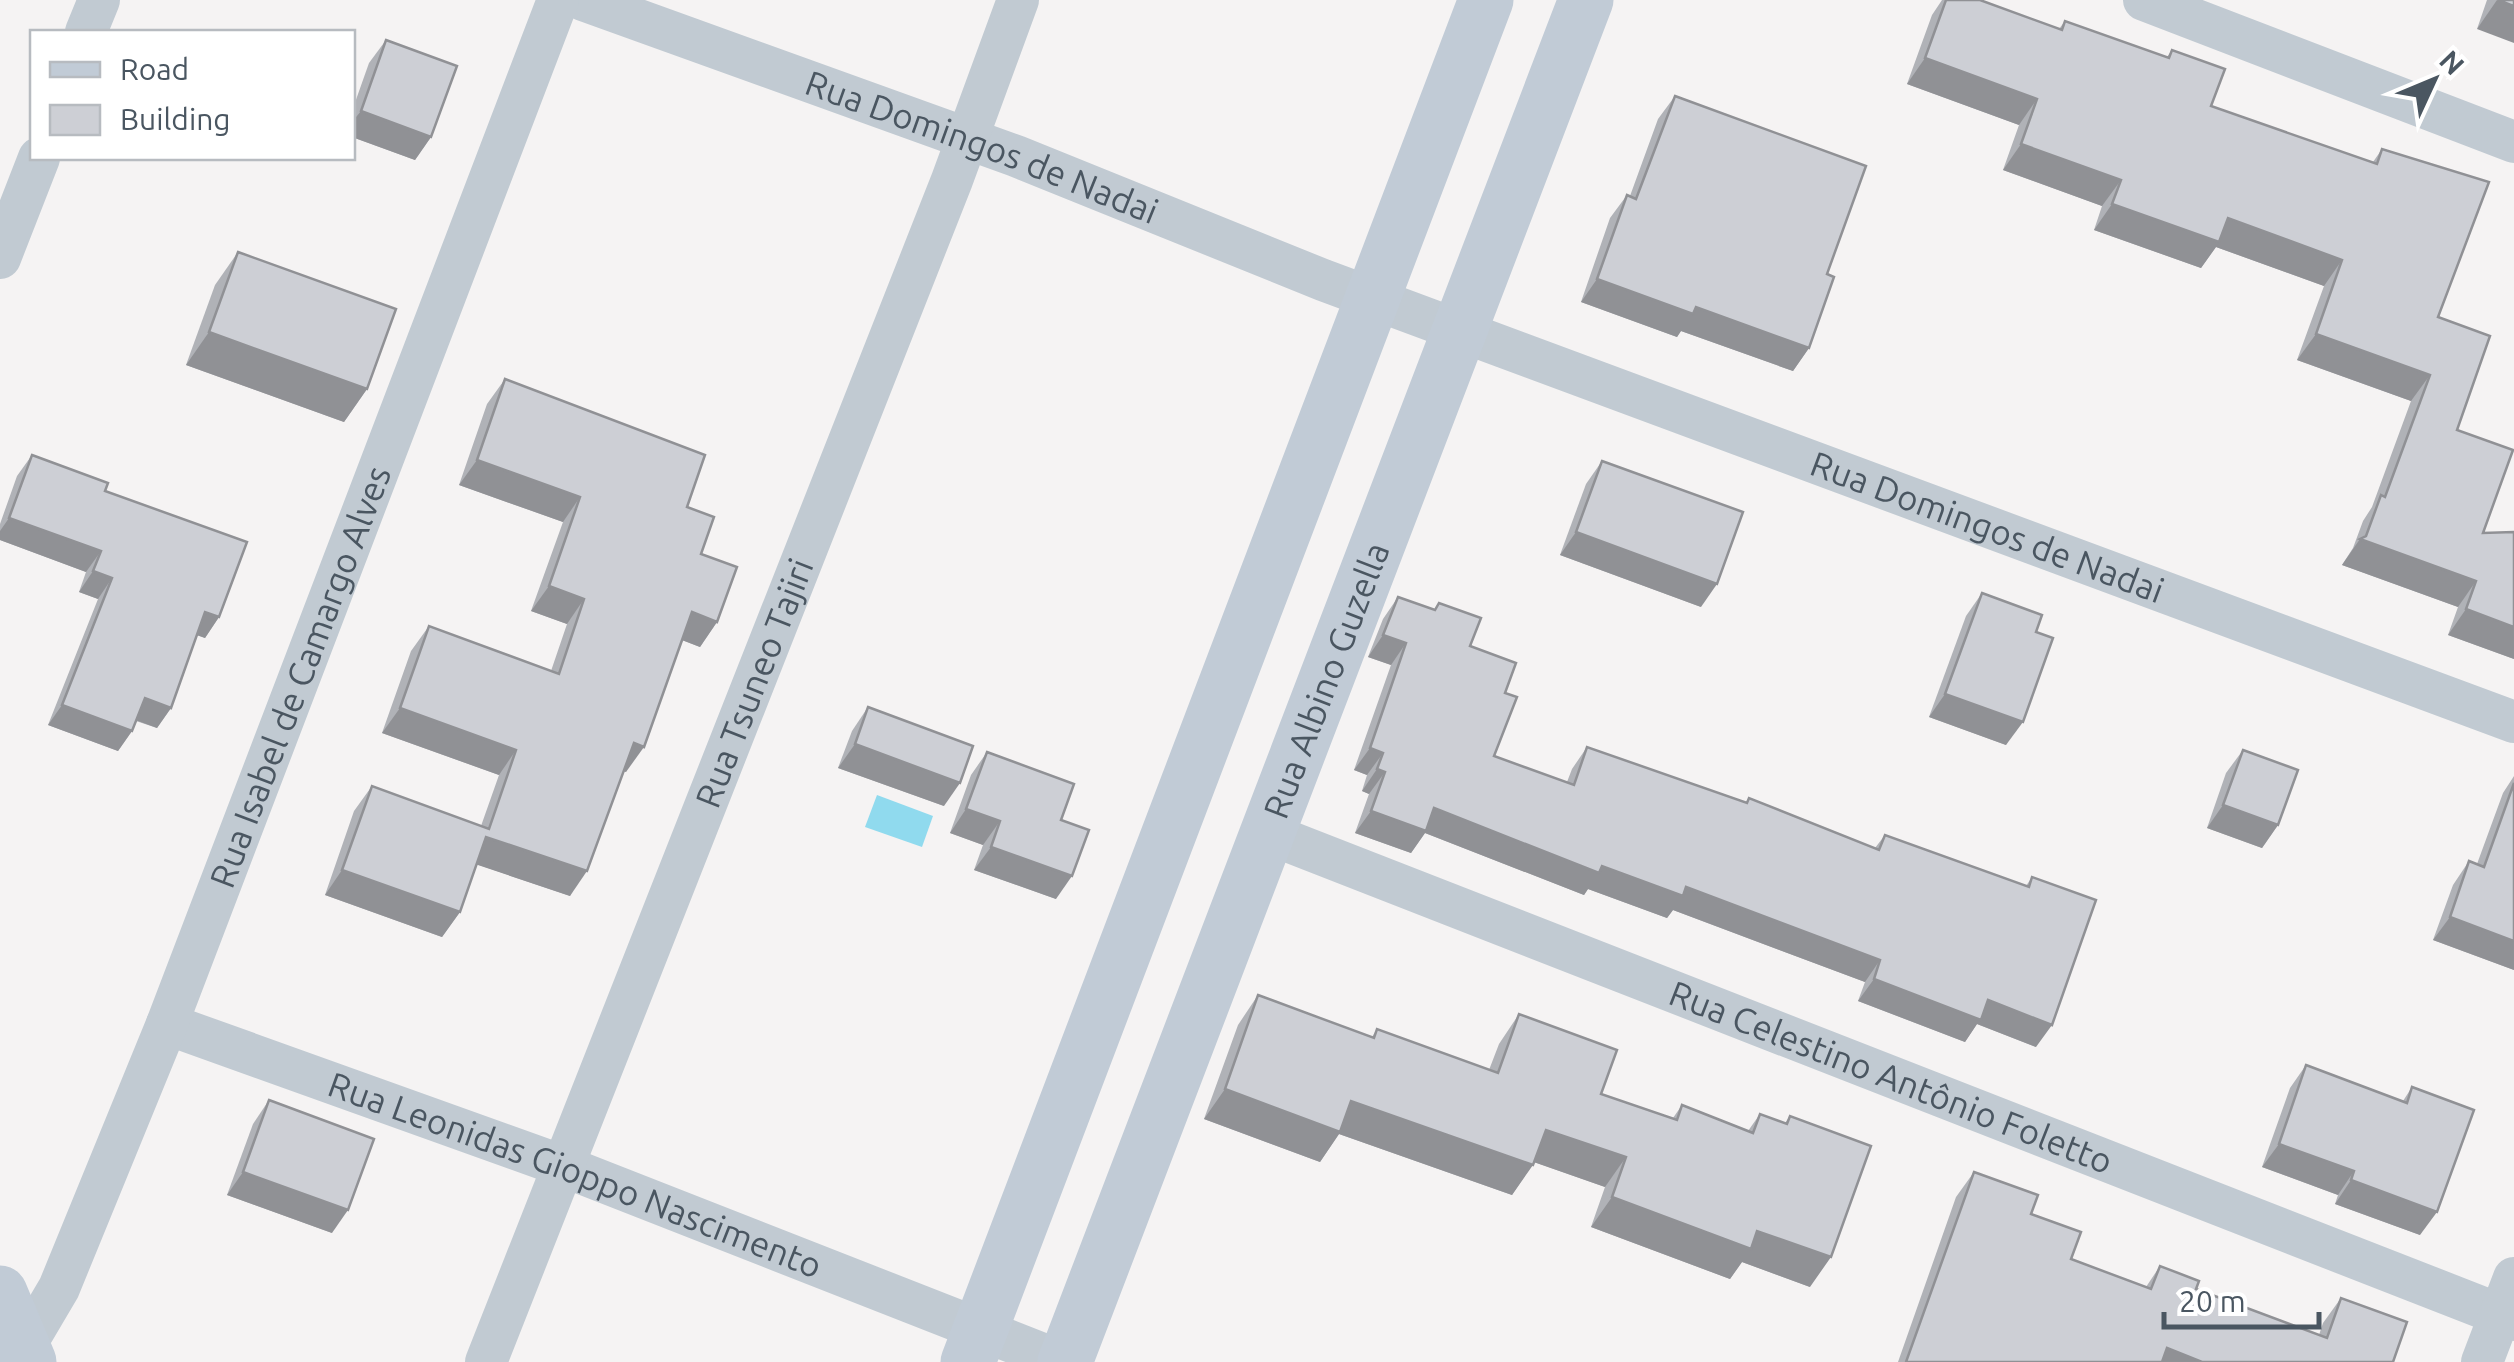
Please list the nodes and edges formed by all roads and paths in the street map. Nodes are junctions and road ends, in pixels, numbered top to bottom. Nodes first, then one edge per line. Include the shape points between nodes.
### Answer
1 (98, 0) edge
2 (558, 0) edge
3 (584, 0) edge
4 (1018, 0) edge
5 (1486, 0) edge
6 (1586, 0) edge
7 (2144, 0) edge
8 (87, 30) edge
9 (967, 139) junction
10 (2514, 142) edge
11 (37, 160) edge
12 (0, 258) edge
13 (1376, 300) junction
14 (1459, 330) junction
15 (2514, 722) edge
16 (1267, 833) junction
17 (167, 1024) junction
18 (563, 1166) junction
19 (0, 1293) edge
20 (2509, 1304) edge
21 (974, 1346) edge
22 (26, 1355) edge
23 (486, 1362) edge
24 (1064, 1362) edge
25 (2482, 1362) edge

1 - 8 street
2 - 17 street, Rua Isabel de Camargo Alves
3 - 9 street, Rua Domingos de Nadai
4 - 9 street, Rua Tsuneo Tajiri
5 - 13 street
6 - 14 street, Rua Albino Guzella
7 - 10 street
9 - 13 street, Rua Domingos de Nadai
9 - 18 street, Rua Tsuneo Tajiri
11 - 12 street
13 - 14 street, Rua Domingos de Nadai
13 - 21 street
14 - 15 street, Rua Domingos de Nadai
14 - 16 street, Rua Albino Guzella
16 - 20 street, Rua Celestino Antônio Foletto
16 - 24 street, Rua Albino Guzella
17 - 18 street, Rua Leonidas Gioppo Nascimento
17 - 22 street, Rua Isabel de Camargo Alves
18 - 21 street, Rua Leonidas Gioppo Nascimento
18 - 23 street, Rua Tsuneo Tajiri
19 - 22 street
20 - 25 street
21 - 24 street, Rua Leonidas Gioppo Nascimento

